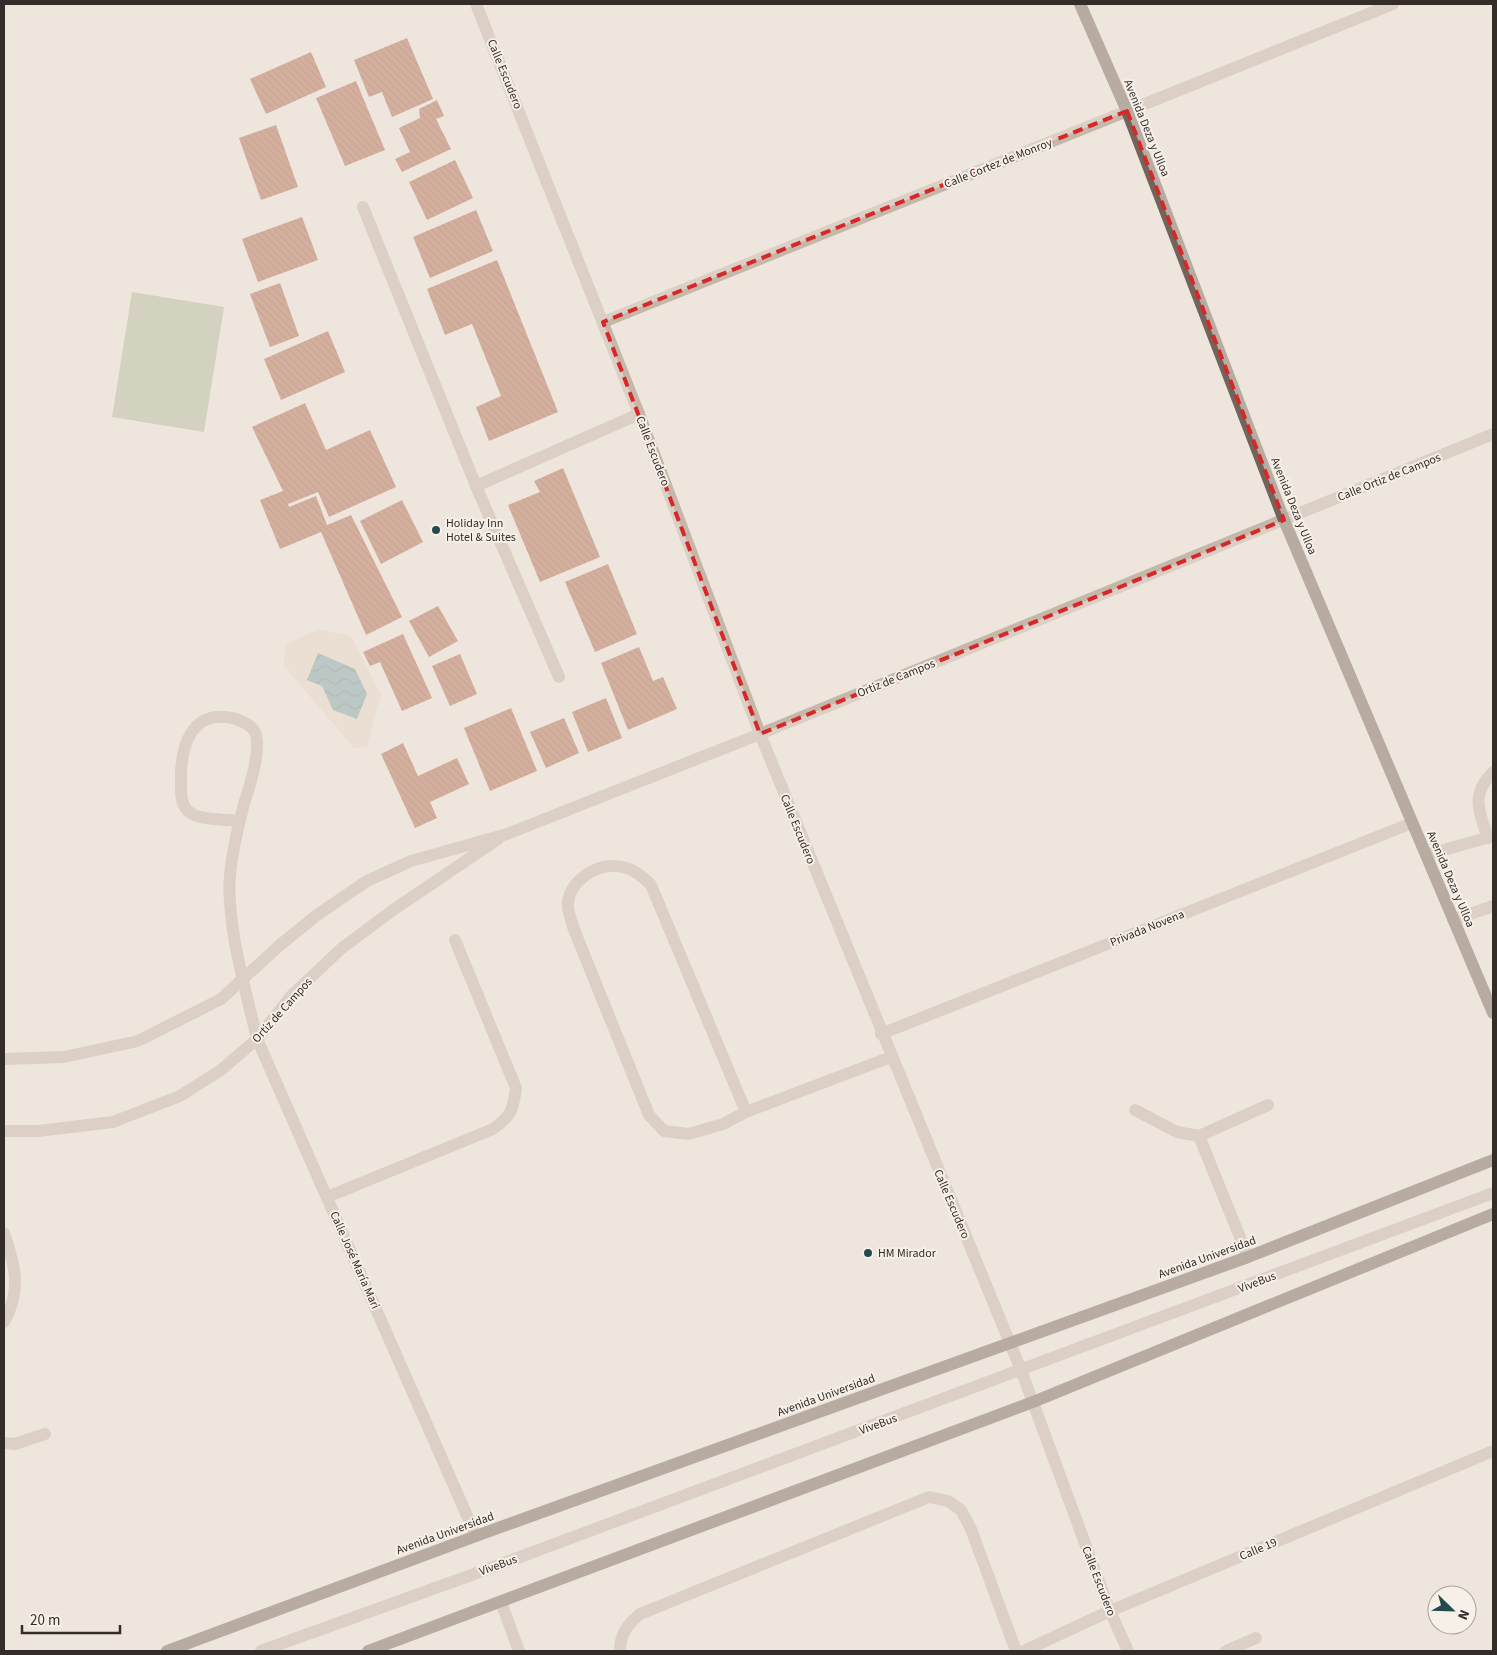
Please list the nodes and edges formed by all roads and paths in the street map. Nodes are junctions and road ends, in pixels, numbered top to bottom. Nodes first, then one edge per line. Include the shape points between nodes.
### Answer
1 (476, 4) edge
2 (1080, 4) edge
3 (1393, 4) edge
4 (1126, 111) junction
5 (363, 207) dead end
6 (603, 322) junction
7 (640, 414) junction
8 (1493, 434) edge
9 (476, 486) junction
10 (1284, 520) junction
11 (559, 676) dead end
12 (760, 734) junction
13 (1493, 772) edge
14 (239, 821) junction
15 (1412, 823) junction
16 (507, 834) junction
17 (1490, 837) edge
18 (1426, 855) junction
19 (1493, 906) edge
20 (1453, 920) junction
21 (455, 940) dead end
22 (243, 980) junction
23 (1493, 1013) edge
24 (881, 1034) junction
25 (257, 1039) junction
26 (891, 1057) junction
27 (4, 1059) edge
28 (1268, 1105) dead end
29 (1135, 1110) dead end
30 (746, 1112) junction
31 (4, 1131) edge
32 (1199, 1136) junction
33 (1493, 1160) edge
34 (1493, 1193) edge
35 (327, 1197) junction
36 (1493, 1214) edge
37 (4, 1233) edge
38 (1248, 1258) junction
39 (4, 1322) edge
40 (1010, 1343) junction
41 (1021, 1370) junction
42 (1032, 1402) junction
43 (45, 1434) dead end
44 (4, 1443) edge
45 (1493, 1452) edge
46 (476, 1536) junction
47 (501, 1602) junction
48 (1110, 1611) junction
49 (1256, 1638) dead end
50 (167, 1651) edge
51 (261, 1651) edge
52 (368, 1651) edge
53 (519, 1651) edge
54 (620, 1651) edge
55 (1016, 1651) edge
56 (1024, 1651) edge
57 (1128, 1651) edge
58 (1226, 1651) edge

1 - 6 street, Calle Escudero
2 - 4 main road, Avenida Deza y Ulloa
3 - 4 street, Calle Cortez de Monroy
4 - 6 street, Calle Cortez de Monroy
4 - 10 main road, Avenida Deza y Ulloa
5 - 9 street
6 - 7 street, Calle Escudero
7 - 9 street
7 - 12 street, Calle Escudero
8 - 10 street, Calle Ortiz de Campos
9 - 11 street
10 - 12 street, Ortiz de Campos
10 - 15 main road, Avenida Deza y Ulloa
12 - 16 street, Ortiz de Campos
12 - 24 street, Calle Escudero
13 - 17 street via 1481,787 1478,797 1478,806
14 - 14 street via 254,770 258,740 249,724 233,718 214,718 196,725 185,741 180,769 181,800 196,816
14 - 22 street, Calle José María Mari via 230,875 230,896
15 - 18 main road, Avenida Deza y Ulloa
15 - 24 street, Privada Novena
16 - 22 street, Ortiz de Campos via 410,861 368,881 280,944
16 - 25 street, Ortiz de Campos via 342,948 292,995
17 - 18 street
18 - 20 main road, Avenida Deza y Ulloa
19 - 20 street
20 - 23 main road, Avenida Deza y Ulloa
21 - 35 street via 516,1088 514,1107 508,1119 493,1129
22 - 25 street, Calle José María Mari
22 - 27 street, Ortiz de Campos via 221,999 138,1041 64,1056
24 - 26 street, Calle Escudero
25 - 31 street, Ortiz de Campos via 221,1070 180,1096 113,1122 38,1131
25 - 35 street, Calle José María Mari
26 - 30 street
26 - 40 street, Calle Escudero
28 - 32 street
29 - 32 street via 1177,1132
30 - 30 street via 723,1124 689,1134 664,1131 648,1115 573,927 568,907 574,885 595,869 615,866 636,871 651,885
32 - 38 street
33 - 38 main road, Avenida Universidad
34 - 41 street, ViveBus
35 - 46 street, Calle José María Mari
36 - 42 main road
37 - 39 street via 15,1267 16,1287
38 - 40 main road, Avenida Universidad
40 - 41 street, Calle Escudero
40 - 46 main road, Avenida Universidad
41 - 42 street, Calle Escudero
41 - 51 street, ViveBus
42 - 47 main road
42 - 48 street, Calle Escudero
43 - 44 street via 15,1444
45 - 48 street, Calle 19
46 - 50 main road, Avenida Universidad
47 - 52 main road
47 - 53 street
48 - 56 street, Calle 19
48 - 57 street, Calle Escudero
49 - 58 street
54 - 55 street via 620,1640 627,1625 640,1614 929,1497 948,1501 961,1510

